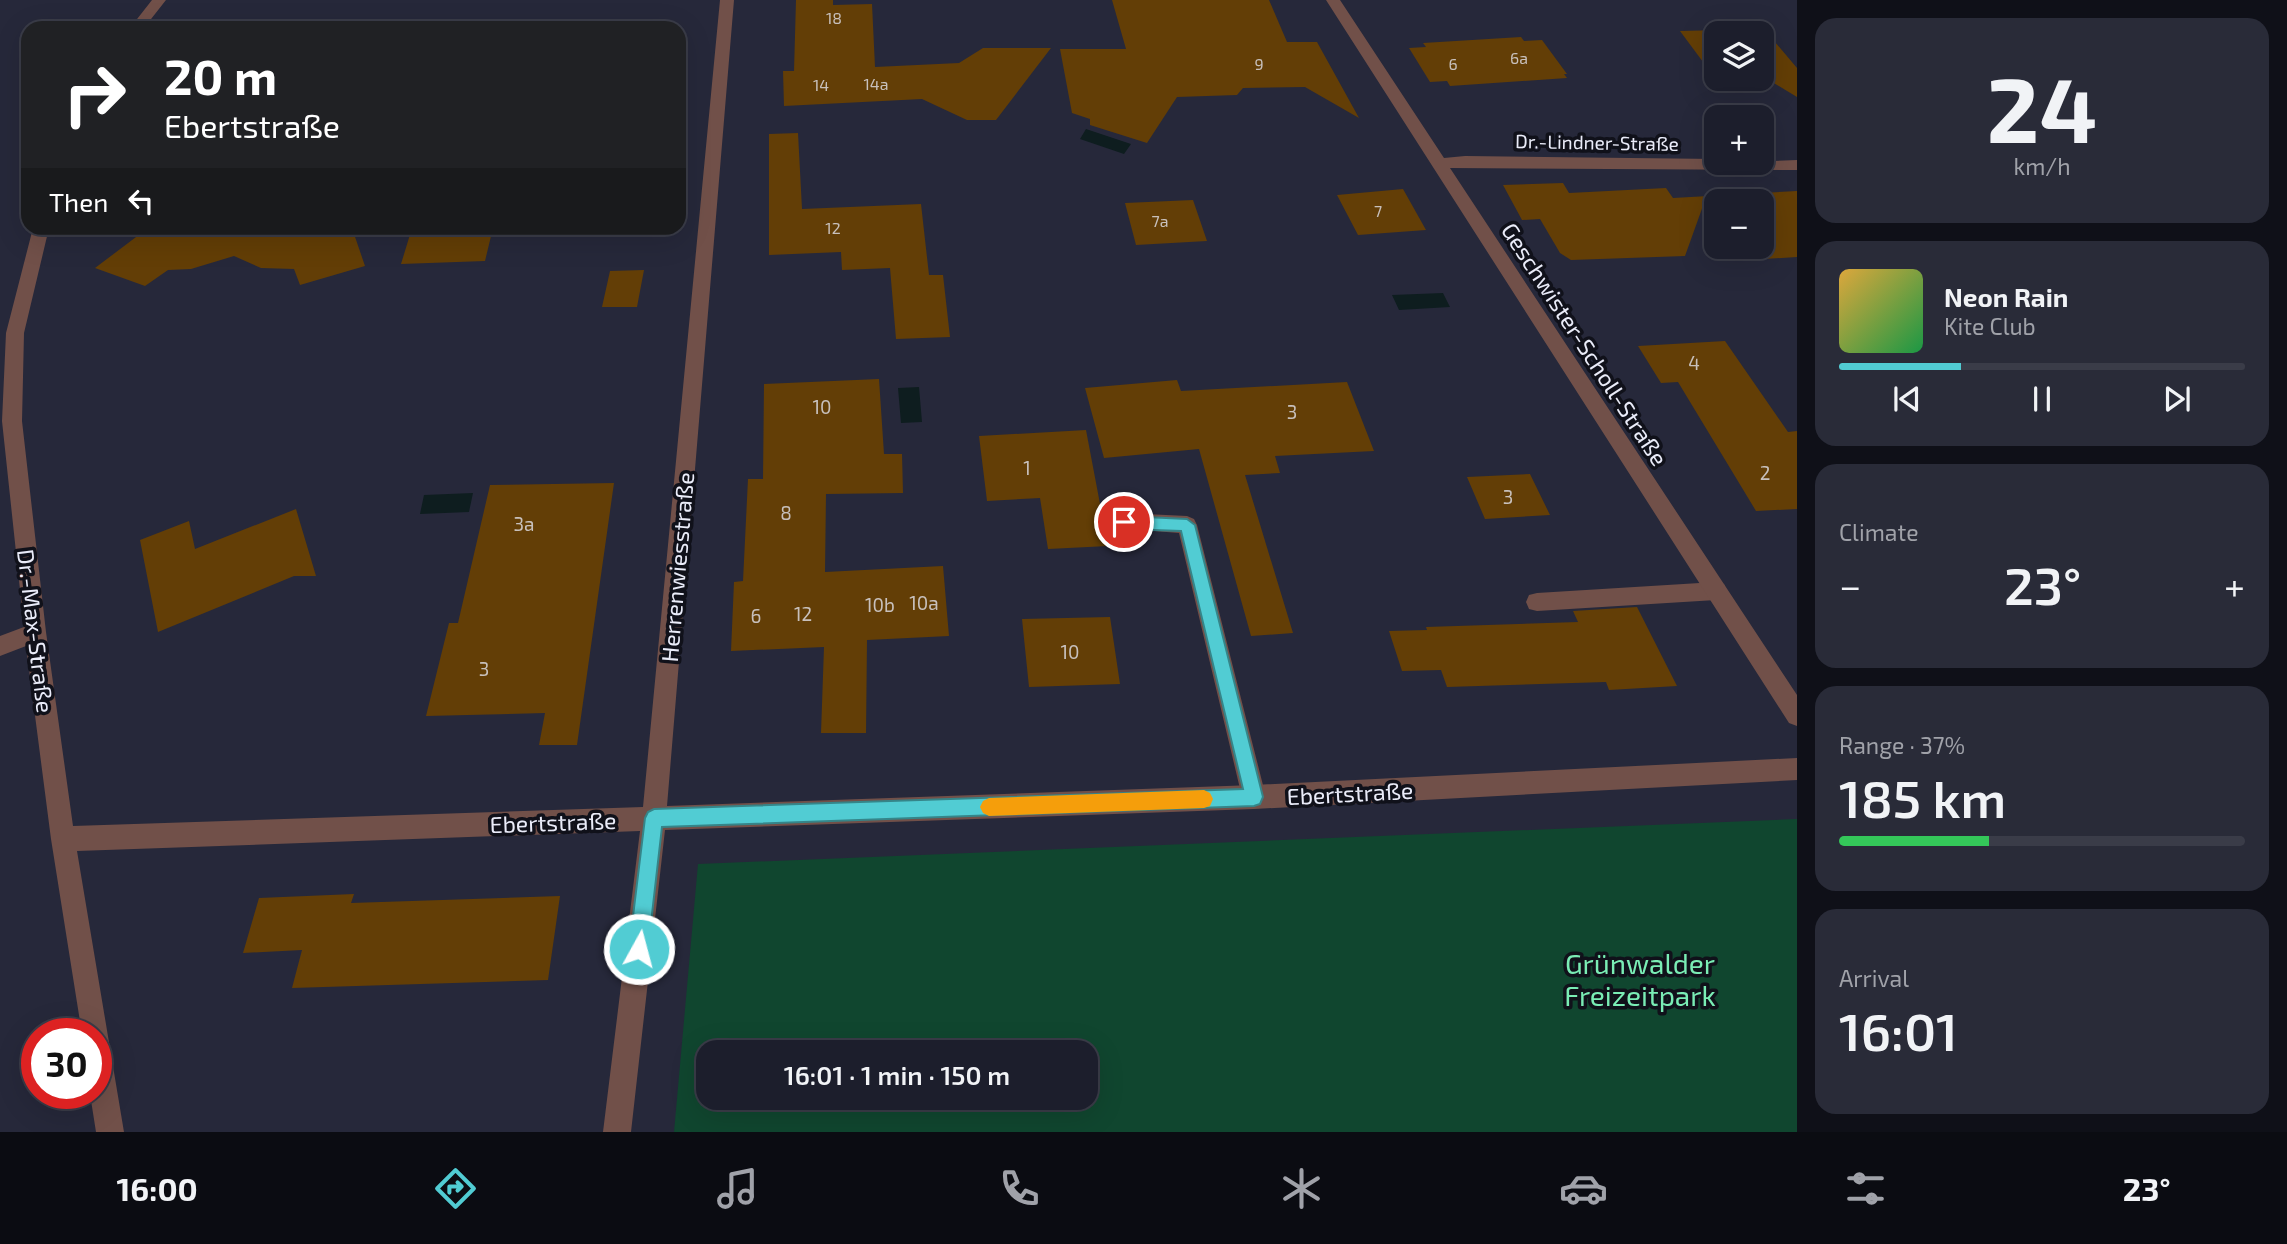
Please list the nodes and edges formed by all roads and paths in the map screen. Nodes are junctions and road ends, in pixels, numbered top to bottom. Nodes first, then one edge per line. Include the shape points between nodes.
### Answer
1 (159, 0) edge
2 (727, 0) edge
3 (1333, 0) edge
4 (142, 21) edge
5 (1439, 164) junction
6 (1797, 166) edge
7 (39, 235) edge
8 (1124, 522) dead end
9 (1716, 591) junction
10 (1536, 602) dead end
11 (35, 632) junction
12 (0, 646) edge
13 (1797, 715) edge
14 (1797, 769) edge
15 (1254, 797) junction
16 (654, 818) junction
17 (64, 839) junction
18 (92, 1018) edge
19 (106, 1109) edge
20 (110, 1132) edge
21 (617, 1132) edge

1 - 4 street
2 - 16 street, Herrenwiesstraße
3 - 5 street, Geschwister-Scholl-Straße
5 - 6 street, Dr.-Lindner-Straße
5 - 9 street, Geschwister-Scholl-Straße
7 - 11 street, Dr.-Max-Straße via 15,333 12,421
8 - 15 street via 1187,525
9 - 10 street
9 - 13 street, Geschwister-Scholl-Straße
11 - 12 street
11 - 17 street, Dr.-Max-Straße
14 - 15 street, Ebertstraße
15 - 16 street, Ebertstraße
16 - 17 street, Ebertstraße
16 - 21 street, Herrenwiesstraße
17 - 18 street, Dr.-Max-Straße
19 - 20 street

